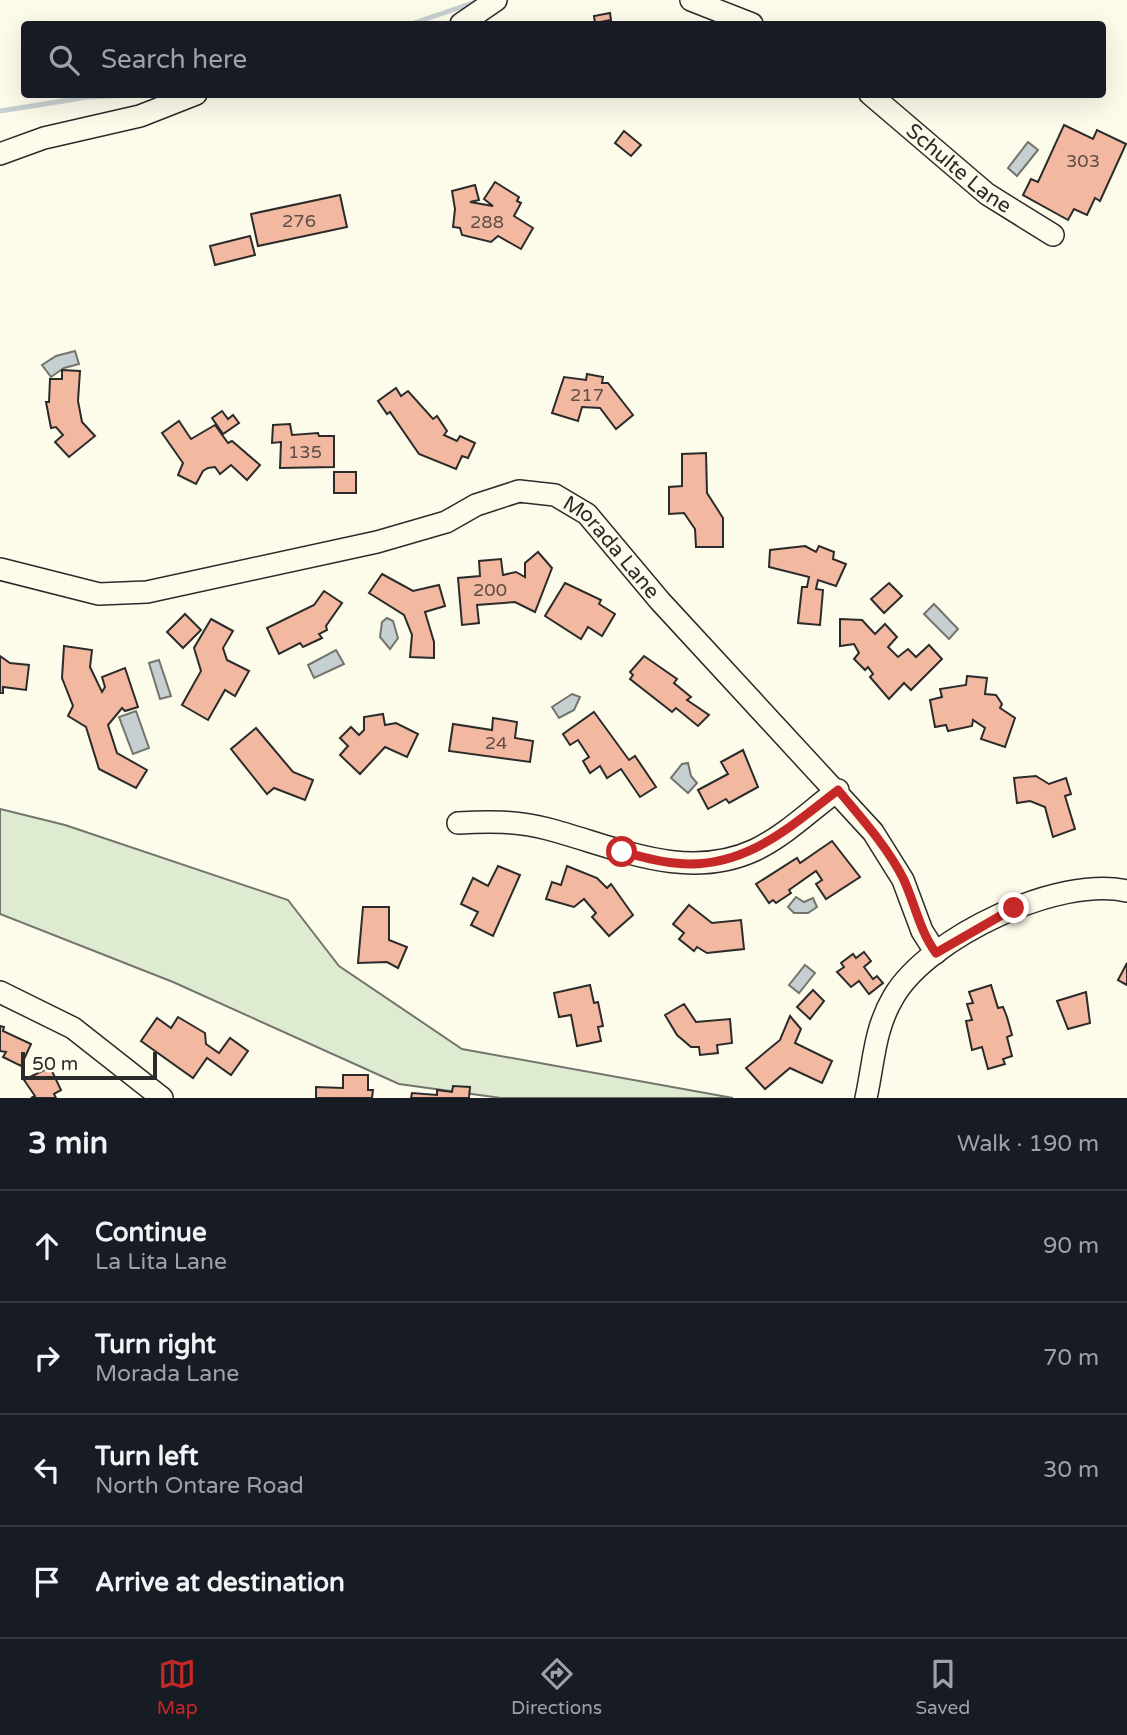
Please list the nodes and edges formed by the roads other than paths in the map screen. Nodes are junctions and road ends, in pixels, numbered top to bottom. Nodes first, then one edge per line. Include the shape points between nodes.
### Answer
1 (496, 0) edge
2 (691, 0) edge
3 (465, 21) edge
4 (744, 21) edge
5 (186, 98) edge
6 (875, 98) edge
7 (0, 154) edge
8 (1053, 235) dead end
9 (0, 569) edge
10 (838, 790) junction
11 (458, 822) dead end
12 (1127, 891) edge
13 (936, 953) junction
14 (0, 992) edge
15 (162, 1098) edge
16 (866, 1098) edge

1 - 3 street
2 - 4 street
5 - 7 street via 140,116 44,138
6 - 8 street, Schulte Lane via 988,194
9 - 10 street, Morada Lane via 99,594 147,592 377,542 446,522 476,505 519,491 555,495 587,514 700,646
10 - 11 street via 773,840 711,862 675,863 516,823
10 - 13 street, Morada Lane via 891,856
12 - 13 street via 1099,887 1055,892 1014,908
13 - 16 street via 893,997 878,1030
14 - 15 street via 73,1028

